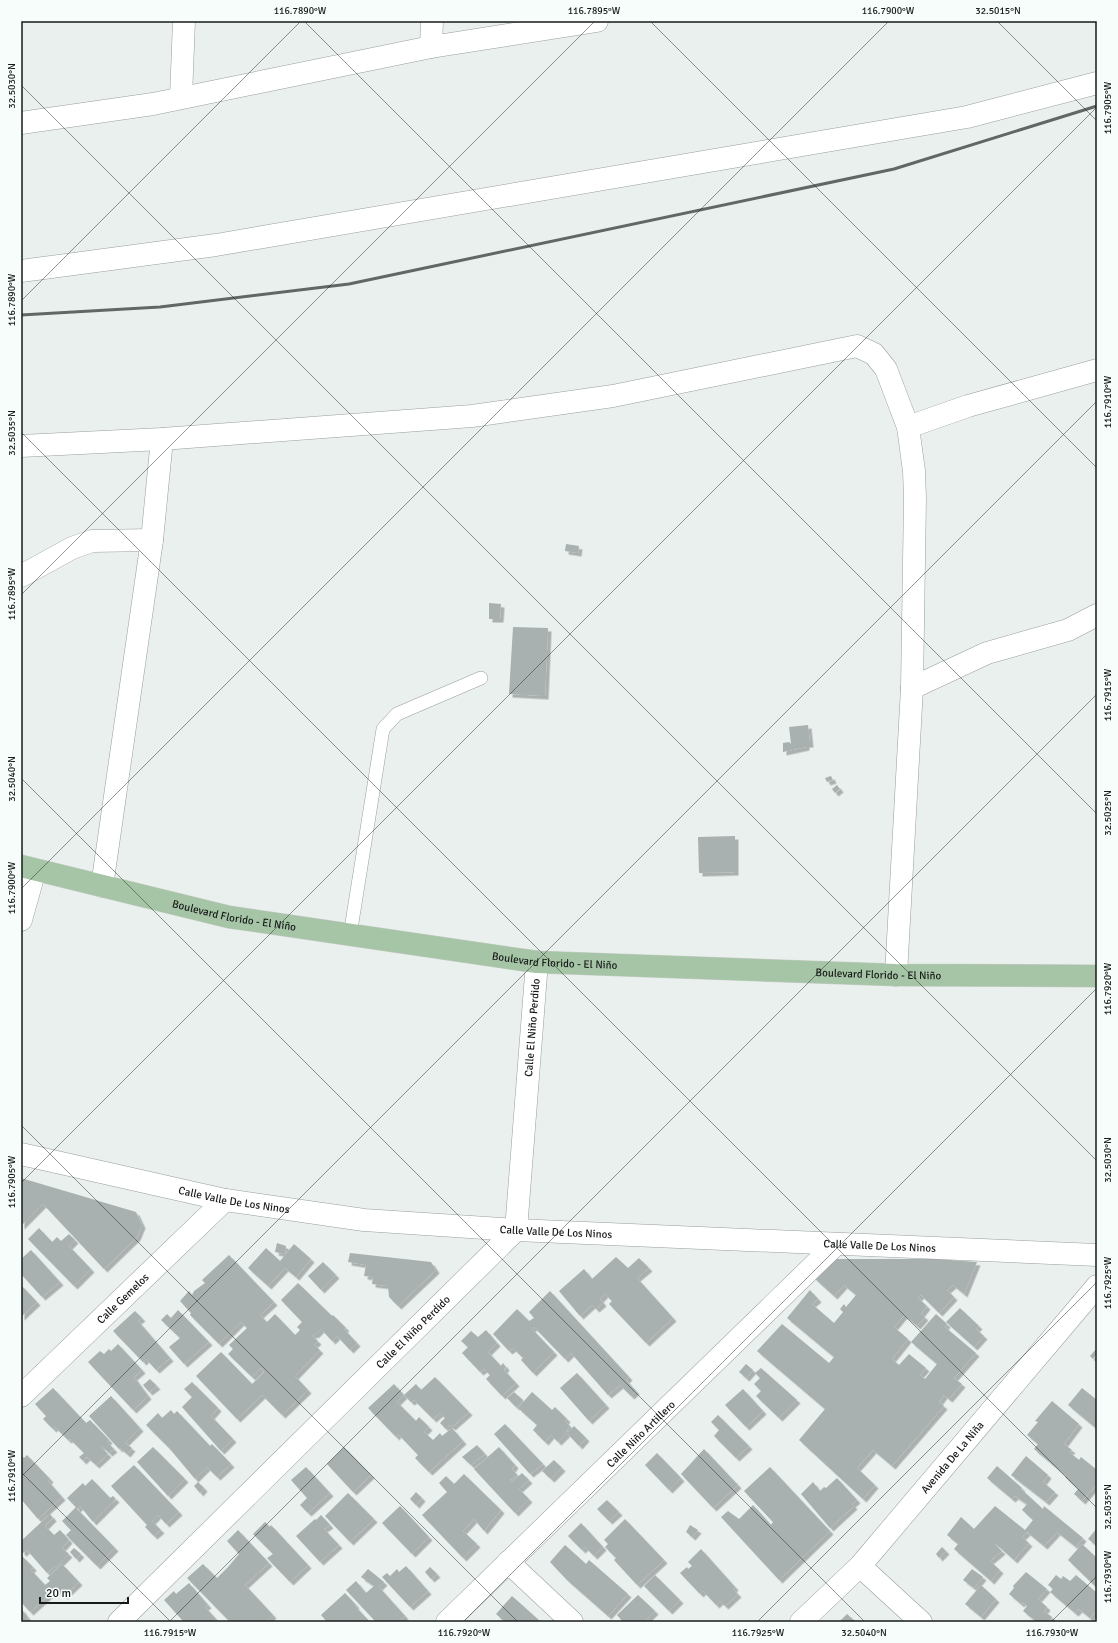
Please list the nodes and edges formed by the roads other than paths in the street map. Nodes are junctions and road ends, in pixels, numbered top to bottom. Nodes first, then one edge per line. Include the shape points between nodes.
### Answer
1 (184, 21) edge
2 (432, 21) edge
3 (597, 21) edge
4 (431, 47) junction
5 (1097, 83) edge
6 (181, 97) junction
7 (21, 123) edge
8 (21, 271) edge
9 (1097, 370) edge
10 (908, 427) junction
11 (162, 439) junction
12 (21, 446) edge
13 (152, 540) junction
14 (21, 576) edge
15 (1097, 615) edge
16 (481, 678) dead end
17 (912, 688) junction
18 (28, 868) edge
19 (102, 886) junction
20 (21, 920) edge
21 (350, 934) junction
22 (537, 962) junction
23 (896, 975) junction
24 (1097, 976) edge
25 (21, 1154) edge
26 (225, 1200) junction
27 (516, 1230) junction
28 (835, 1245) junction
29 (1097, 1255) edge
30 (1097, 1286) edge
31 (21, 1396) edge
32 (508, 1562) junction
33 (860, 1566) junction
34 (119, 1622) edge
35 (446, 1622) edge
36 (572, 1622) edge
37 (801, 1622) edge
38 (921, 1622) edge

1 - 6 street
2 - 4 street
3 - 4 street
4 - 6 street
5 - 8 street via 967,117 216,245
6 - 7 street via 153,104
9 - 10 street via 968,406
10 - 11 street via 886,369 874,354 857,346 613,396 472,416
10 - 17 street via 916,498
11 - 12 street
11 - 13 street
13 - 14 street via 92,541 72,548
13 - 19 street
15 - 17 street via 1068,630 987,653
16 - 21 lane via 397,714 383,729
17 - 23 street
18 - 19 main road, Boulevard Florido - El Niño
18 - 20 street
19 - 21 main road, Boulevard Florido - El Niño via 229,917
21 - 22 main road, Boulevard Florido - El Niño
22 - 23 main road, Boulevard Florido - El Niño
22 - 27 street, Calle El Niño Perdido
23 - 24 main road, Boulevard Florido - El Niño
25 - 26 street, Calle Valle De Los Ninos
26 - 27 street, Calle Valle De Los Ninos via 364,1220
26 - 31 street, Calle Gemelos
27 - 28 street, Calle Valle De Los Ninos
27 - 34 street, Calle El Niño Perdido
28 - 29 street, Calle Valle De Los Ninos
28 - 32 street, Calle Niño Artillero
30 - 33 street, Avenida De La Niña
32 - 35 street, Calle Niño Artillero
32 - 36 street
33 - 37 street, Avenida De La Niña
33 - 38 street

